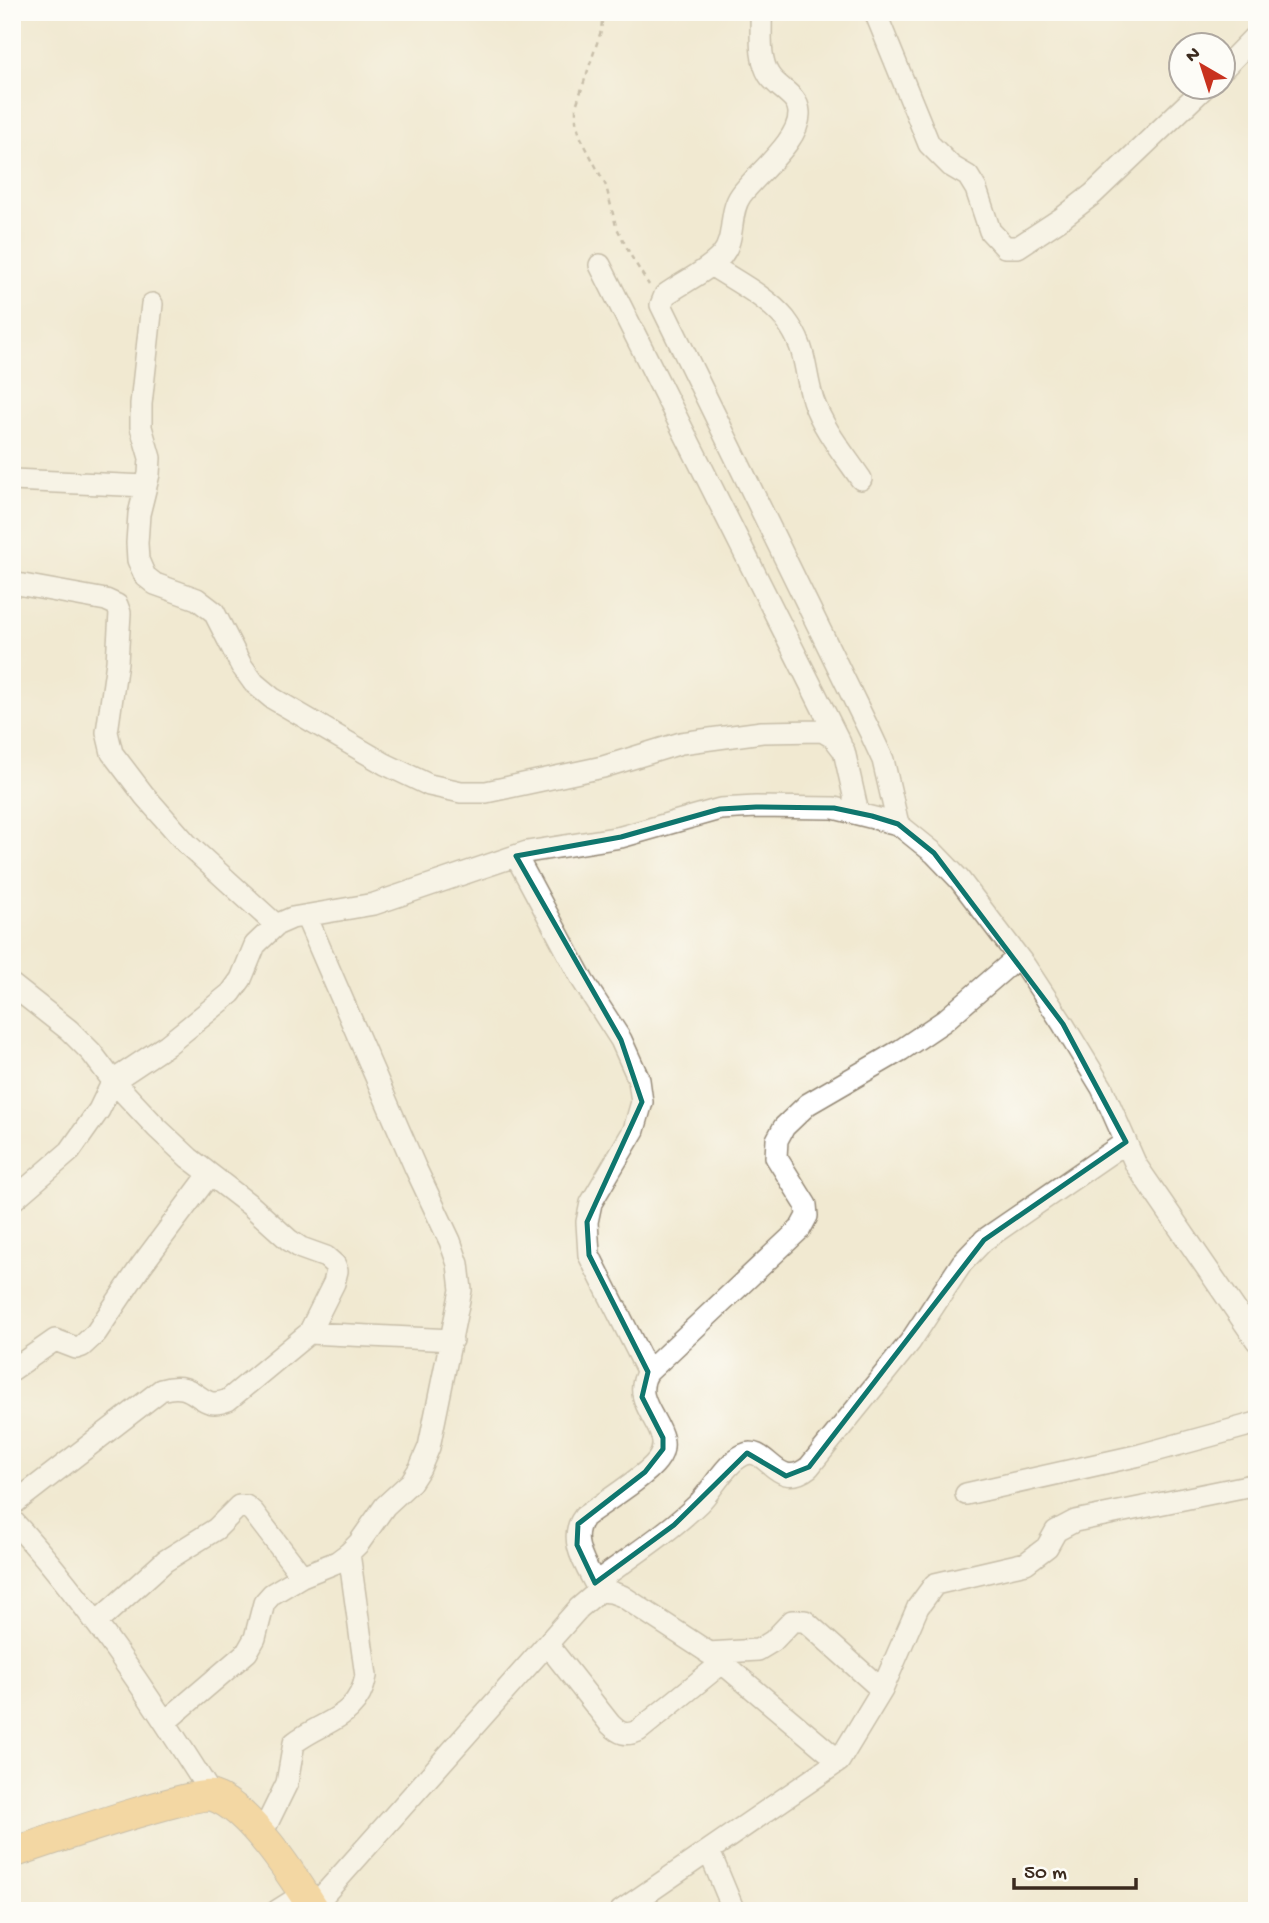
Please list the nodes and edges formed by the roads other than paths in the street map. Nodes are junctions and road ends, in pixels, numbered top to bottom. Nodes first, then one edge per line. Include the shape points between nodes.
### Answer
1 (761, 12) edge
2 (875, 12) edge
3 (1257, 34) edge
4 (1238, 53) edge
5 (1189, 102) edge
6 (600, 265) dead end
7 (710, 265) junction
8 (152, 304) dead end
9 (861, 479) dead end
10 (12, 480) edge
11 (145, 486) junction
12 (12, 583) edge
13 (844, 751) junction
14 (858, 813) junction
15 (898, 824) junction
16 (516, 856) junction
17 (306, 916) junction
18 (276, 925) junction
19 (1018, 957) junction
20 (12, 985) edge
21 (113, 1081) junction
22 (1126, 1142) junction
23 (209, 1175) junction
24 (12, 1201) edge
25 (309, 1333) junction
26 (452, 1340) junction
27 (1257, 1341) edge
28 (12, 1370) edge
29 (648, 1371) junction
30 (1257, 1423) edge
31 (1257, 1484) edge
32 (966, 1494) dead end
33 (12, 1505) edge
34 (12, 1520) edge
35 (349, 1553) junction
36 (302, 1576) junction
37 (597, 1587) junction
38 (96, 1623) junction
39 (547, 1644) junction
40 (715, 1658) junction
41 (882, 1690) junction
42 (165, 1722) junction
43 (839, 1760) junction
44 (211, 1794) junction
45 (261, 1836) junction
46 (709, 1851) junction
47 (12, 1853) edge
48 (311, 1904) edge
49 (277, 1911) edge
50 (621, 1911) edge
51 (734, 1911) edge

1 - 7 street via 764,63 770,76 795,101 797,124 739,198 729,242
2 - 5 street via 929,144 968,176 990,231 1005,247 1018,247 1093,194
3 - 4 street
6 - 13 street
7 - 9 street via 783,318 800,343 823,422
7 - 15 street via 665,295 661,304 883,760
8 - 11 street via 141,404 141,426 150,458
10 - 11 street
11 - 13 street via 137,543 145,576 197,599 214,612 241,665 272,698 429,785 486,792 603,767 681,743 762,732 822,732
12 - 18 street via 117,605 117,663 107,732 112,753 186,844
13 - 14 street
14 - 15 street
14 - 16 street via 834,808 720,809 621,837
15 - 19 street via 959,879
16 - 17 street via 374,904
16 - 29 street via 639,1080 642,1102 634,1130 592,1203 587,1222 589,1255
17 - 18 street
17 - 26 street via 454,1252 461,1290
18 - 21 street via 255,945 231,993
19 - 22 street via 1102,1088
19 - 29 street via 944,1021 808,1104 784,1127 776,1157 806,1205 804,1222
20 - 21 street via 69,1030
21 - 23 street
21 - 24 street via 70,1150
22 - 27 street via 1136,1165
22 - 37 street via 984,1240 962,1263 910,1342 809,1467 799,1475 786,1476 757,1454 747,1453 674,1525
23 - 25 street via 289,1240 335,1265 334,1283
23 - 28 street via 87,1342 76,1348 55,1340
25 - 26 street
25 - 33 street via 218,1404 176,1385 161,1390
26 - 35 street via 429,1447 420,1468
29 - 37 street via 640,1388 663,1438 658,1461 584,1517 575,1535
30 - 32 street
31 - 41 street via 1075,1521 1056,1531 1047,1547 1026,1563 935,1584 918,1607
34 - 38 street
35 - 36 street
35 - 45 street via 366,1676 363,1691 340,1717 294,1743 287,1783
36 - 38 street via 253,1512 239,1506 216,1530 165,1561
36 - 42 street via 264,1603 247,1652
37 - 39 street
37 - 40 street via 622,1596
38 - 42 street
39 - 40 street via 610,1724 629,1735
39 - 48 street
40 - 41 street via 758,1650 792,1621 805,1621
40 - 43 street
41 - 43 street
42 - 44 street
43 - 46 street
44 - 45 highway via 232,1805
44 - 47 highway
45 - 48 highway
46 - 50 street
46 - 51 street
48 - 49 street

